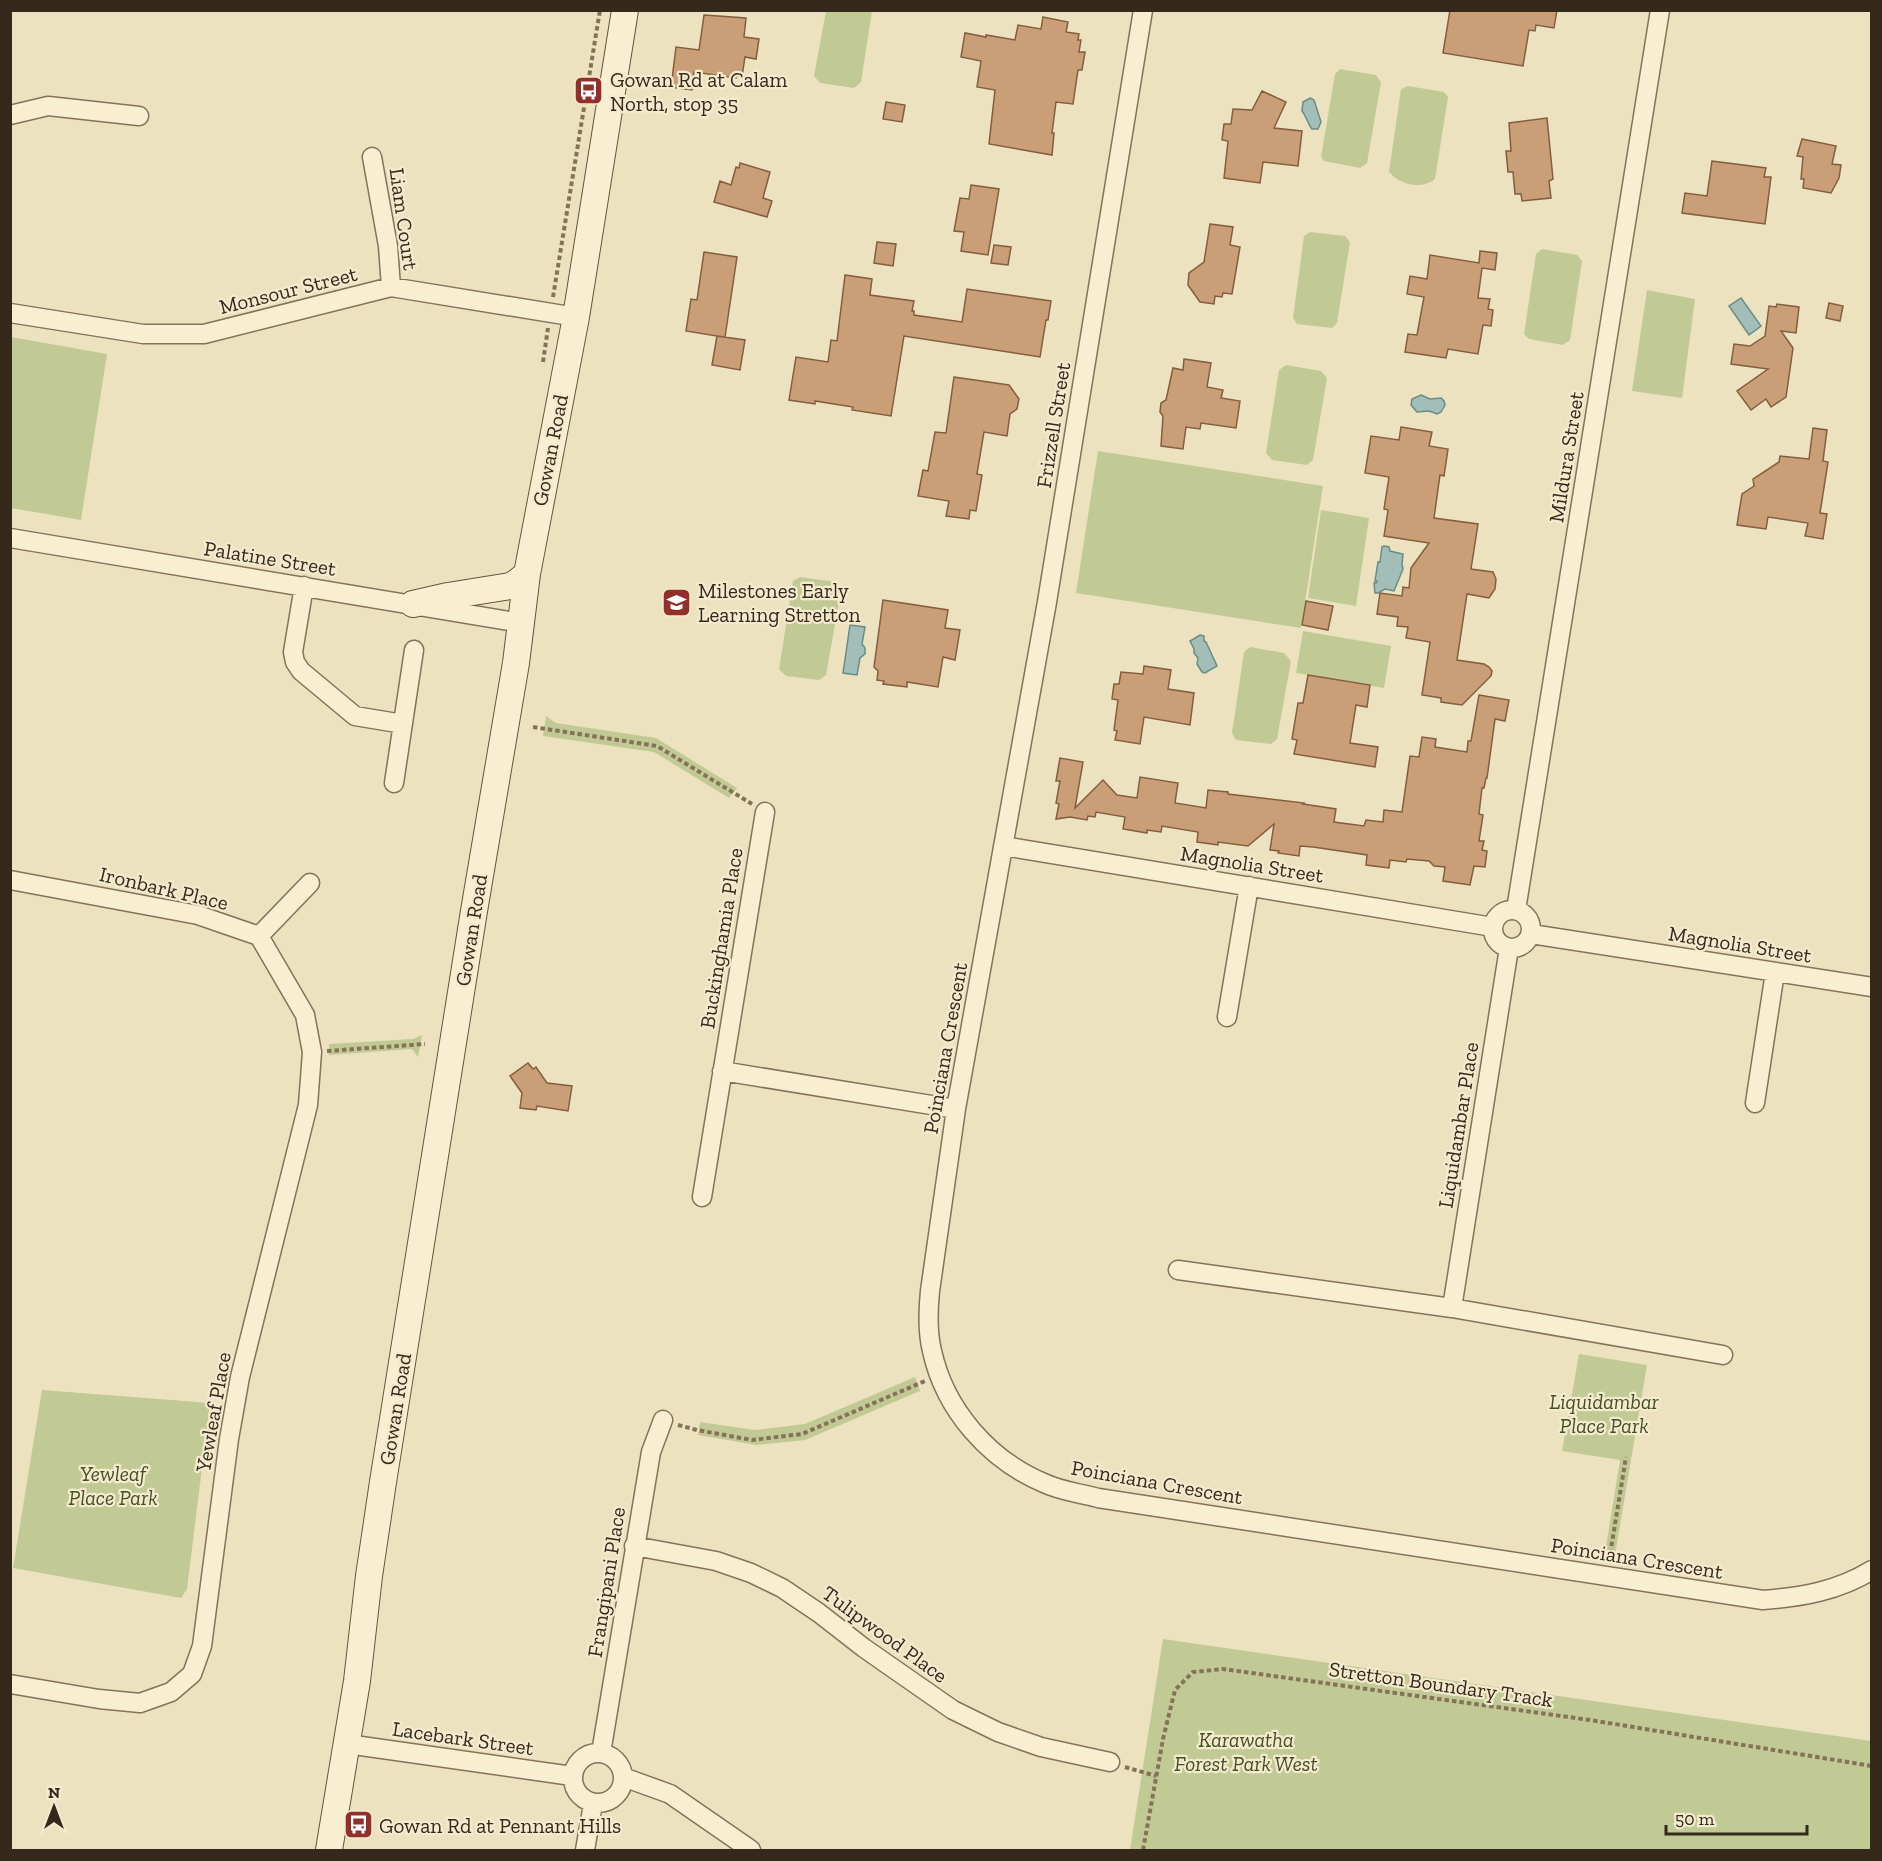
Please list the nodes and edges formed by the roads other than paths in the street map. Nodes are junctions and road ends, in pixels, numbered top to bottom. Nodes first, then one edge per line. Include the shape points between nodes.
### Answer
1 (625, 10) edge
2 (1143, 10) edge
3 (1660, 10) edge
4 (10, 115) edge
5 (140, 116) dead end
6 (372, 157) dead end
7 (391, 287) junction
8 (10, 313) edge
9 (576, 317) junction
10 (10, 538) edge
11 (527, 574) junction
12 (304, 586) junction
13 (414, 604) junction
14 (521, 623) junction
15 (414, 650) dead end
16 (403, 724) junction
17 (394, 783) dead end
18 (765, 812) road end
19 (1003, 846) junction
20 (10, 880) edge
21 (310, 883) dead end
22 (1249, 886) junction
23 (1515, 910) junction
24 (1493, 927) junction
25 (1531, 934) junction
26 (259, 936) junction
27 (1509, 948) junction
28 (1775, 972) junction
29 (1872, 987) edge
30 (1227, 1017) dead end
31 (722, 1071) junction
32 (1755, 1104) dead end
33 (956, 1109) junction
34 (702, 1197) dead end
35 (1178, 1270) dead end
36 (1452, 1308) junction
37 (1724, 1355) dead end
38 (663, 1420) road end
39 (634, 1546) junction
40 (1872, 1570) edge
41 (10, 1684) edge
42 (347, 1744) junction
43 (601, 1753) junction
44 (1110, 1762) road end
45 (572, 1776) junction
46 (623, 1777) junction
47 (593, 1804) junction
48 (329, 1851) edge
49 (585, 1851) edge
50 (751, 1851) edge

1 - 9 main road, Gowan Road
2 - 19 street, Frizzell Street via 1047,602
3 - 23 street, Mildura Street
4 - 5 street via 48,106
6 - 7 street, Liam Court
7 - 8 street, Monsour Street via 204,334 142,334
7 - 9 street, Monsour Street
9 - 11 main road, Gowan Road
10 - 12 street, Palatine Street
11 - 13 main road via 510,585
11 - 14 main road, Gowan Road
12 - 13 street, Palatine Street
12 - 16 street via 293,652 301,671 356,716
13 - 14 street, Palatine Street
14 - 42 main road, Gowan Road via 385,1470
15 - 16 street
16 - 17 street
18 - 31 street, Buckinghamia Place
19 - 22 street, Magnolia Street
19 - 33 street, Poinciana Crescent
20 - 26 street, Ironbark Place via 198,915
21 - 26 street
22 - 24 street, Magnolia Street
22 - 30 street
23 - 24 street via 1503,912
23 - 25 street via 1526,916
24 - 27 street via 1495,938
25 - 27 street via 1525,944
25 - 28 street, Magnolia Street
26 - 41 street, Yewleaf Place via 305,1015 312,1052 308,1105 240,1377 202,1646 192,1674 171,1692 140,1702
27 - 36 street, Liquidambar Place
28 - 29 street, Magnolia Street
28 - 32 street
31 - 33 street
31 - 34 street, Buckinghamia Place
33 - 40 street, Poinciana Crescent via 930,1291 931,1350 953,1406 978,1438 1011,1466 1045,1484 1098,1498 1762,1600 1830,1590
35 - 36 street
36 - 37 street
38 - 39 street, Frangipani Place via 651,1452
39 - 43 street, Frangipani Place
39 - 44 street, Tulipwood Place via 716,1561 751,1573 819,1613 953,1710 1041,1747
42 - 45 street, Lacebark Street
42 - 48 main road, Gowan Road
43 - 45 street via 579,1761
43 - 46 street via 617,1761
45 - 47 street via 575,1791
46 - 47 street via 618,1794 602,1804
46 - 50 street via 670,1794
47 - 49 street

